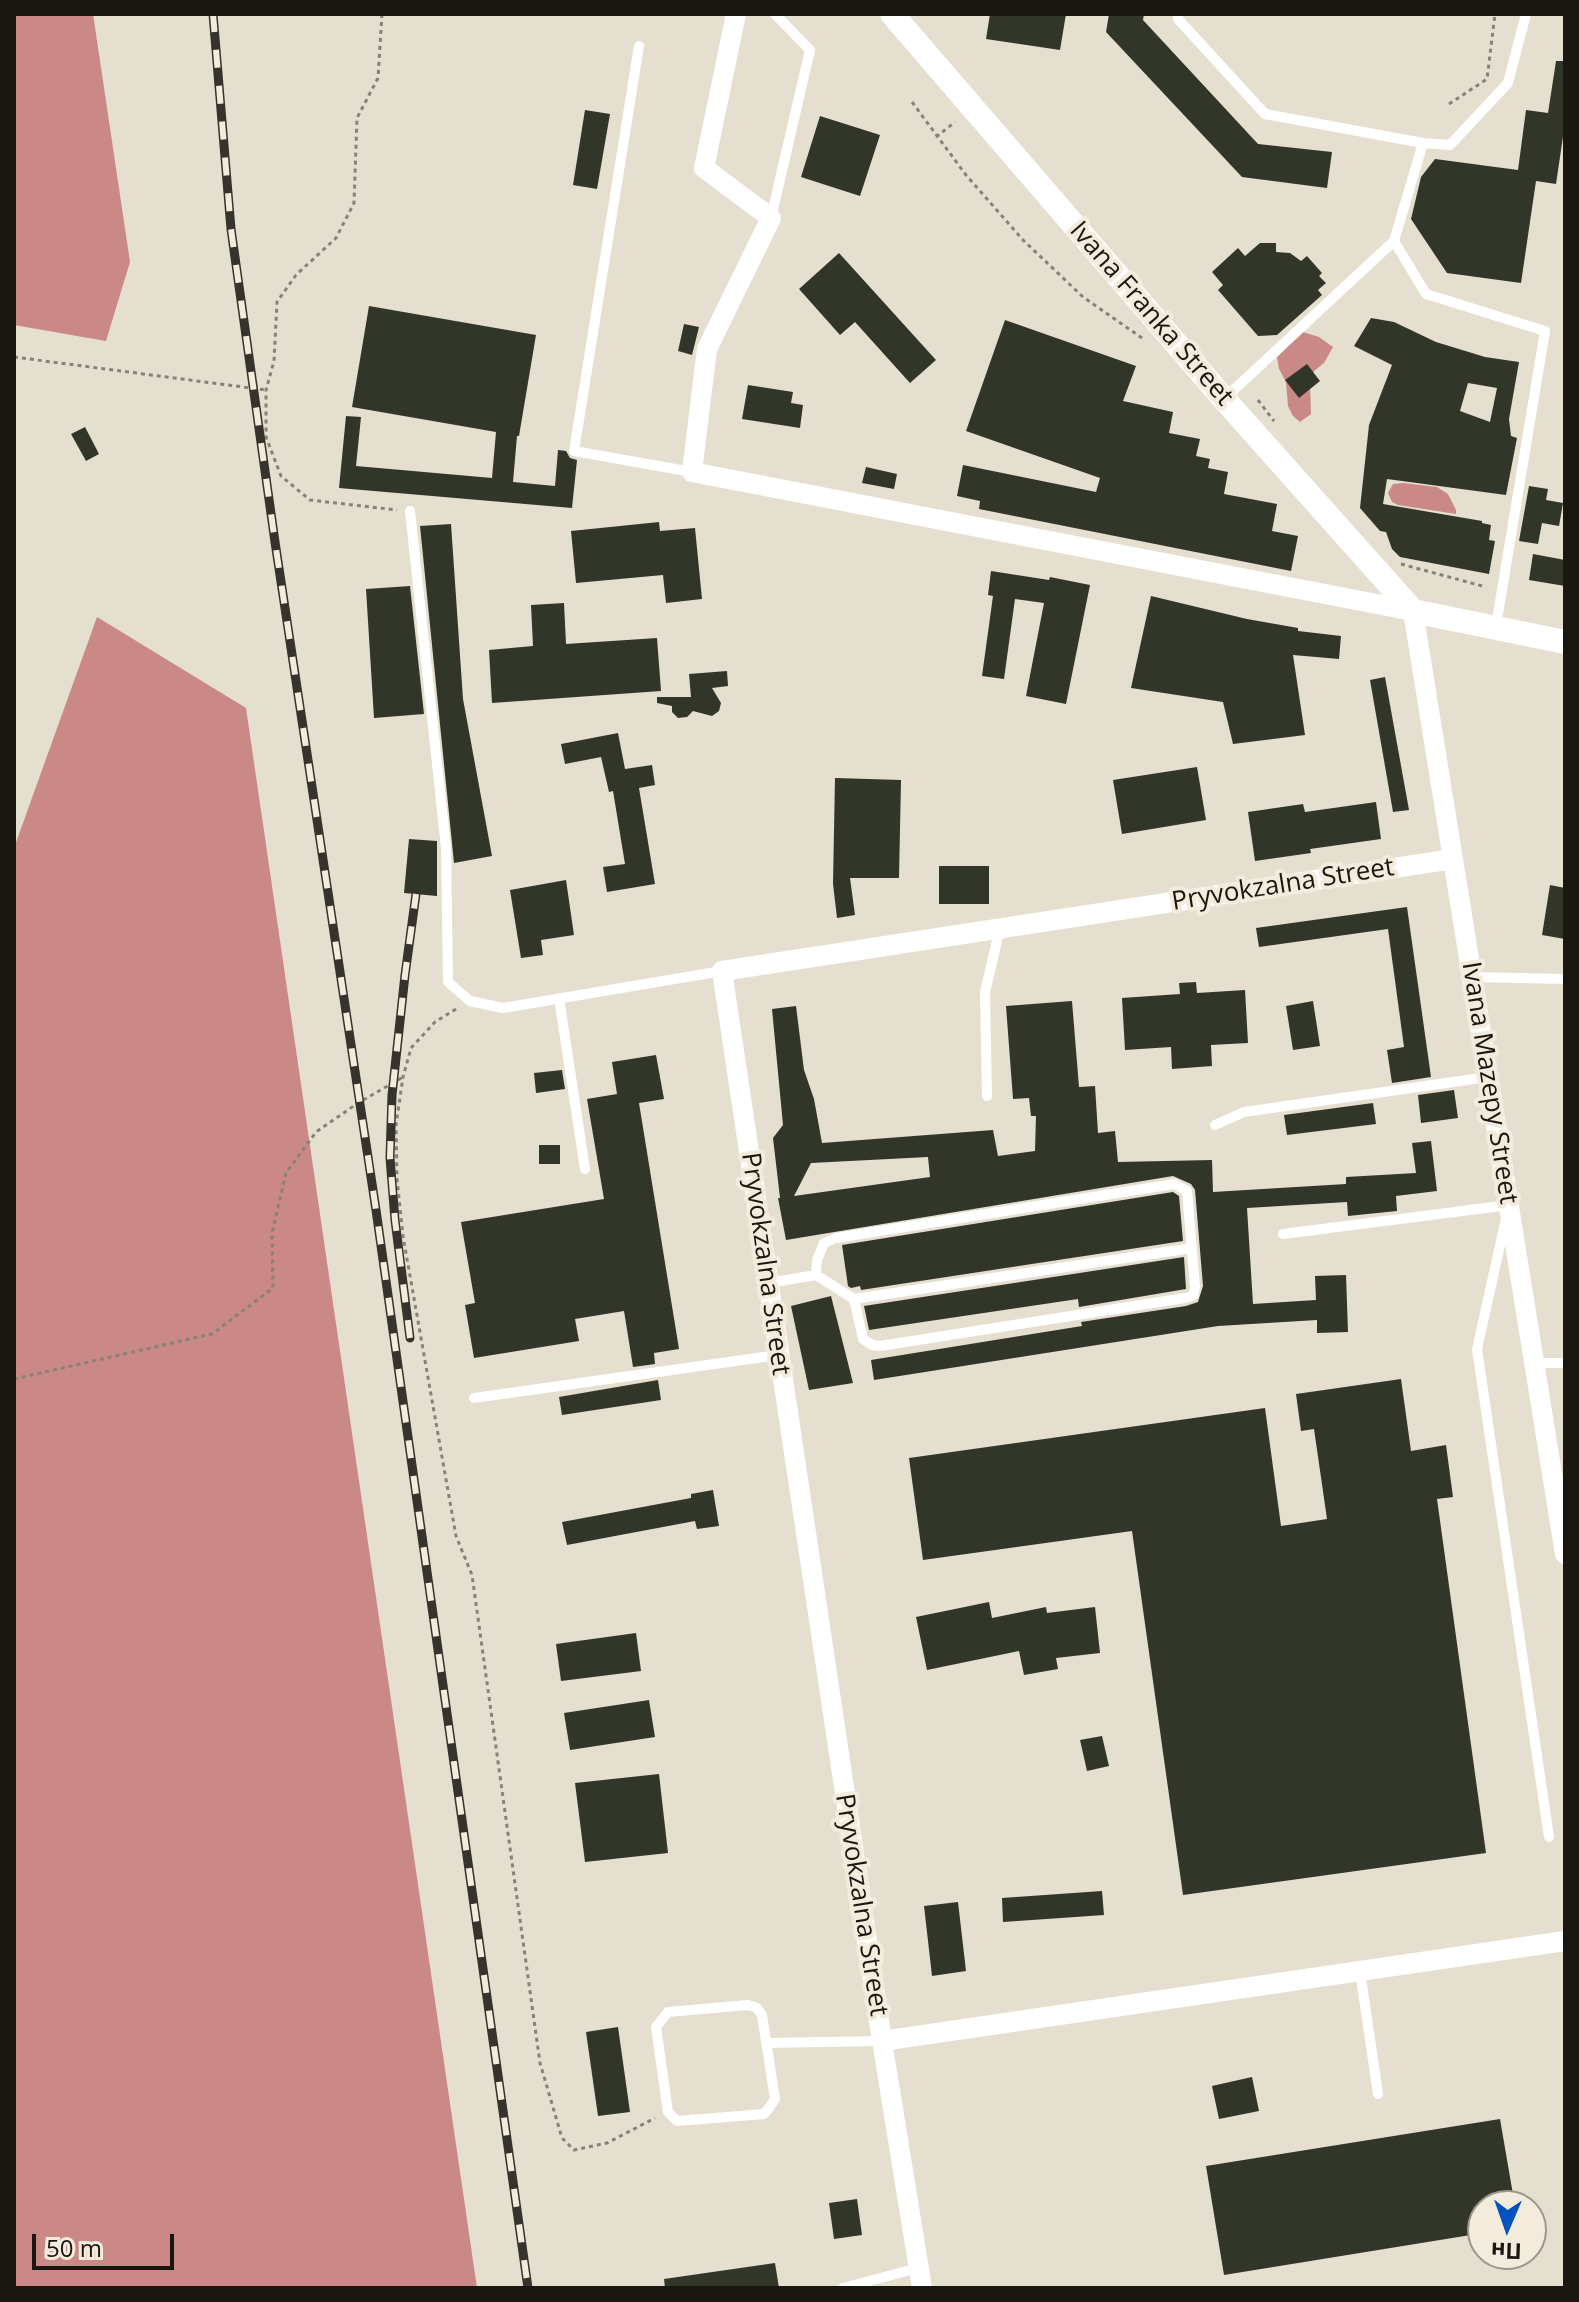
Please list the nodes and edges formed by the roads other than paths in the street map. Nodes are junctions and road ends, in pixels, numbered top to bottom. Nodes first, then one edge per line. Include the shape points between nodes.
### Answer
1 (736, 14) edge
2 (775, 14) edge
3 (892, 14) edge
4 (1178, 14) edge
5 (1526, 14) edge
6 (639, 46) dead end
7 (1423, 143) junction
8 (771, 218) junction
9 (1394, 241) junction
10 (1224, 399) junction
11 (692, 472) junction
12 (410, 511) road end
13 (1413, 611) junction
14 (1495, 629) junction
15 (1565, 642) edge
16 (1453, 859) junction
17 (1000, 928) junction
18 (722, 971) junction
19 (1472, 977) junction
20 (1565, 979) edge
21 (559, 998) junction
22 (1488, 1077) junction
23 (987, 1096) dead end
24 (1215, 1125) dead end
25 (585, 1169) dead end
26 (1509, 1205) junction
27 (1283, 1234) dead end
28 (1192, 1248) junction
29 (816, 1275) junction
30 (768, 1283) junction
31 (854, 1299) junction
32 (778, 1355) junction
33 (1534, 1363) junction
34 (1565, 1363) edge
35 (474, 1398) dead end
36 (1565, 1554) edge
37 (1549, 1837) dead end
38 (1565, 1941) edge
39 (1360, 1971) junction
40 (882, 2041) junction
41 (766, 2043) junction
42 (1378, 2094) dead end
43 (920, 2278) edge
44 (843, 2288) edge

1 - 8 street via 704,168
2 - 8 lane via 810,50
3 - 10 street, Ivana Franka Street
4 - 7 lane via 1265,114
5 - 7 lane via 1508,83 1450,145
6 - 11 lane via 574,451
7 - 9 lane
8 - 11 street via 707,349
9 - 10 lane
9 - 14 lane via 1426,294 1545,331
10 - 13 street, Ivana Franka Street
11 - 13 street
12 - 21 lane via 446,848 448,982 470,1001 503,1008
13 - 14 street
13 - 16 street, Ivana Mazepy Street
14 - 15 street
16 - 17 street, Pryvokzalna Street
16 - 19 street, Ivana Mazepy Street
17 - 18 street, Pryvokzalna Street
17 - 23 lane via 985,992
18 - 21 lane
18 - 30 street, Pryvokzalna Street
19 - 20 lane
19 - 22 street, Ivana Mazepy Street
21 - 25 lane
22 - 24 lane via 1244,1112
22 - 26 street, Ivana Mazepy Street
26 - 27 lane
26 - 33 street, Ivana Mazepy Street
26 - 37 lane via 1477,1349
28 - 29 lane via 1187,1191 1174,1184 836,1238 824,1243
28 - 31 lane
28 - 31 lane via 1193,1296 880,1346 863,1339
29 - 30 lane
29 - 31 lane
30 - 32 street, Pryvokzalna Street
32 - 35 lane
32 - 40 street, Pryvokzalna Street
33 - 34 lane
33 - 36 street, Ivana Mazepy Street
38 - 39 street
39 - 40 street
39 - 42 lane
40 - 41 lane
40 - 43 street, Pryvokzalna Street
41 - 41 lane via 775,2099 764,2114 689,2122 677,2121 668,2112 656,2027 668,2012 748,2005 762,2015
43 - 44 lane

